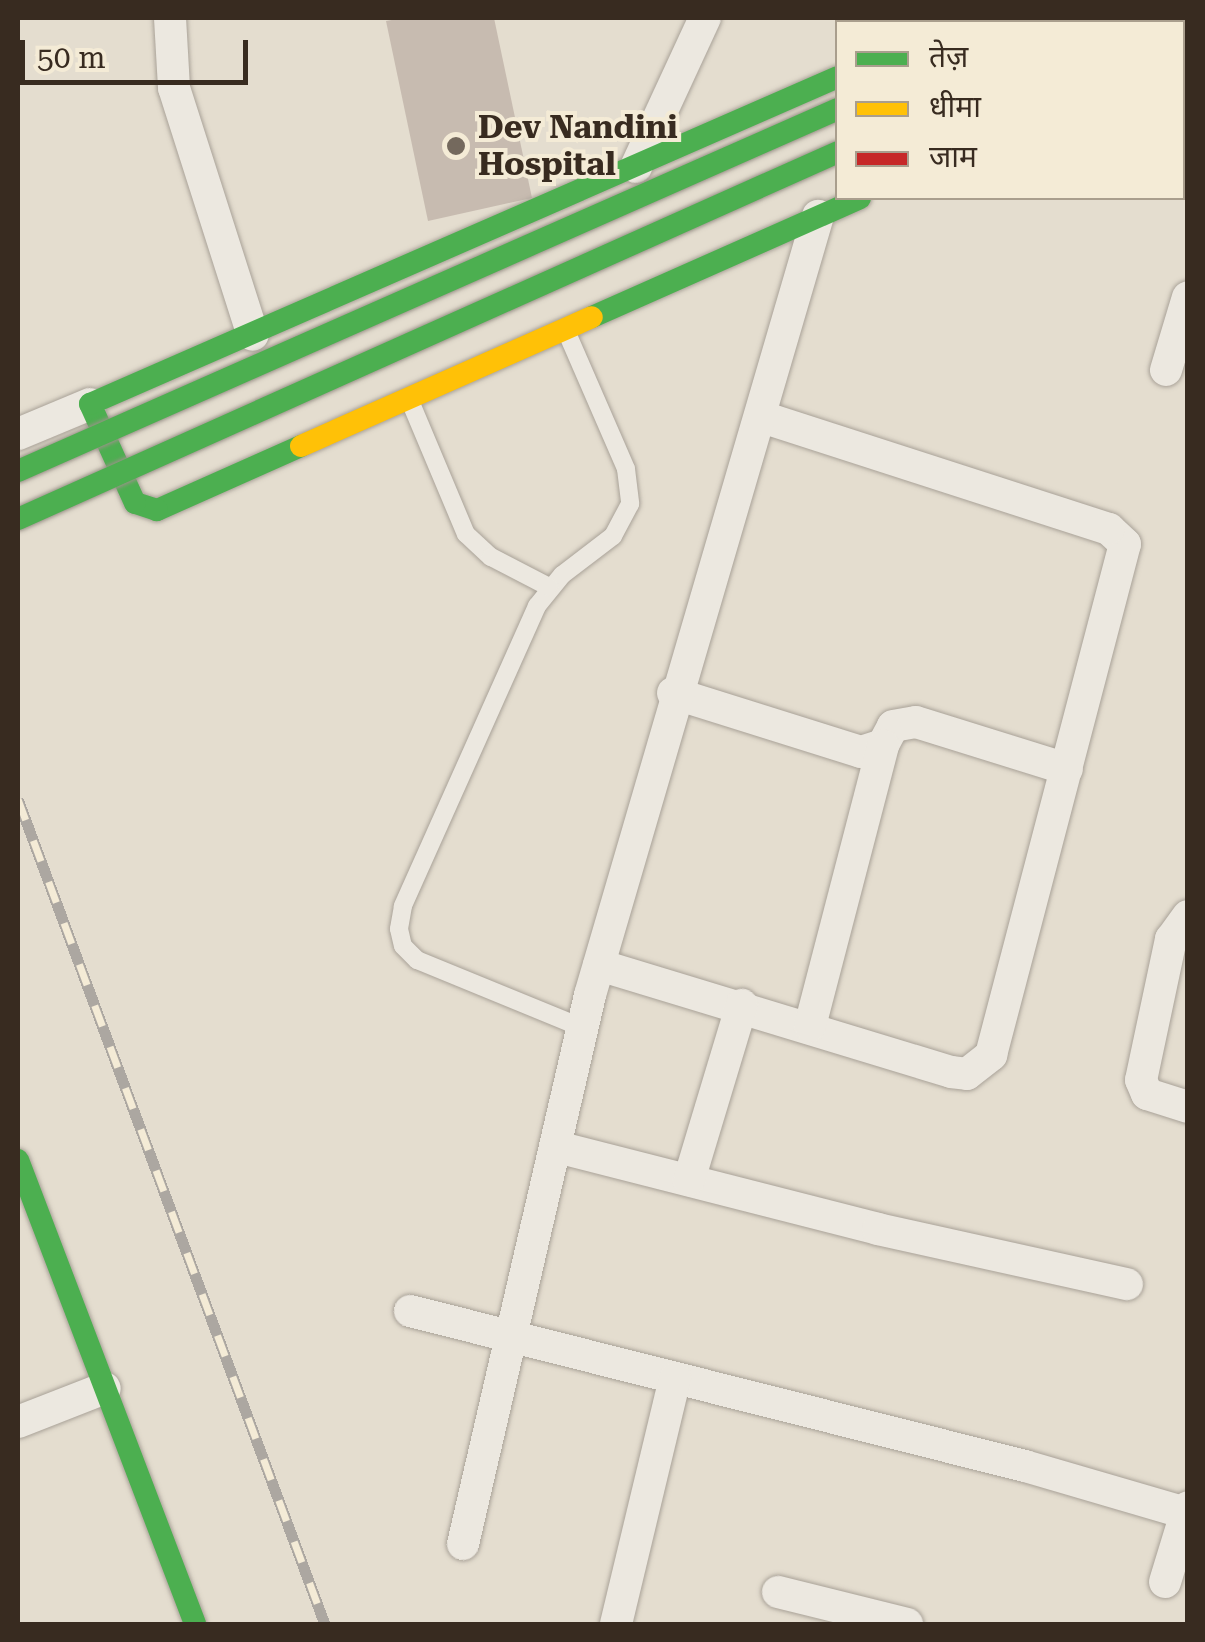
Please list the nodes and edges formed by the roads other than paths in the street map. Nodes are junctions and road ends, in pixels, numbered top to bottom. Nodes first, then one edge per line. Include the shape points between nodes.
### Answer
1 (170, 18) edge
2 (705, 18) edge
3 (835, 78) edge
4 (835, 110) edge
5 (835, 153) edge
6 (636, 167) junction
7 (855, 200) edge
8 (818, 216) junction
9 (1188, 297) edge
10 (566, 330) junction
11 (253, 336) junction
12 (1166, 370) dead end
13 (410, 400) junction
14 (90, 404) junction
15 (762, 417) junction
16 (18, 434) edge
17 (18, 471) edge
18 (18, 519) edge
19 (549, 586) junction
20 (674, 693) junction
21 (884, 745) junction
22 (1068, 769) junction
23 (1188, 916) edge
24 (599, 966) junction
25 (742, 1005) junction
26 (810, 1026) junction
27 (583, 1028) junction
28 (1188, 1107) edge
29 (557, 1146) junction
30 (18, 1160) edge
31 (689, 1180) junction
32 (1127, 1284) dead end
33 (410, 1311) dead end
34 (514, 1337) junction
35 (675, 1378) junction
36 (105, 1388) junction
37 (18, 1422) edge
38 (1186, 1510) edge
39 (463, 1544) dead end
40 (1182, 1548) edge
41 (1165, 1582) dead end
42 (778, 1592) dead end
43 (195, 1624) edge
44 (616, 1624) edge
45 (907, 1624) edge

1 - 11 street via 174,88
2 - 6 street
3 - 6 street
4 - 17 street, bridge
5 - 18 street, bridge
6 - 11 street
7 - 8 street
8 - 10 street
8 - 15 street
9 - 12 street
10 - 13 street
10 - 19 lane via 626,469 630,504 613,536
11 - 14 street
13 - 14 street via 157,510 135,503
13 - 19 lane via 466,534 491,557
14 - 16 street
15 - 20 street
15 - 22 street via 1119,536 1126,558
19 - 27 lane via 403,906 400,929 402,946 417,960
20 - 21 street via 861,752
20 - 24 street
21 - 22 street via 893,726 916,722
21 - 26 street
22 - 26 street via 991,1055 980,1067 951,1072
23 - 28 street via 1171,939 1141,1086 1161,1101
24 - 25 street
24 - 27 street
25 - 26 street
25 - 31 street
27 - 29 street
29 - 31 street
29 - 34 street
30 - 36 street
31 - 32 street
33 - 34 street
34 - 35 street
34 - 39 street
35 - 38 street
35 - 44 street
36 - 37 street
36 - 43 street
38 - 40 street
40 - 41 street
42 - 45 street

